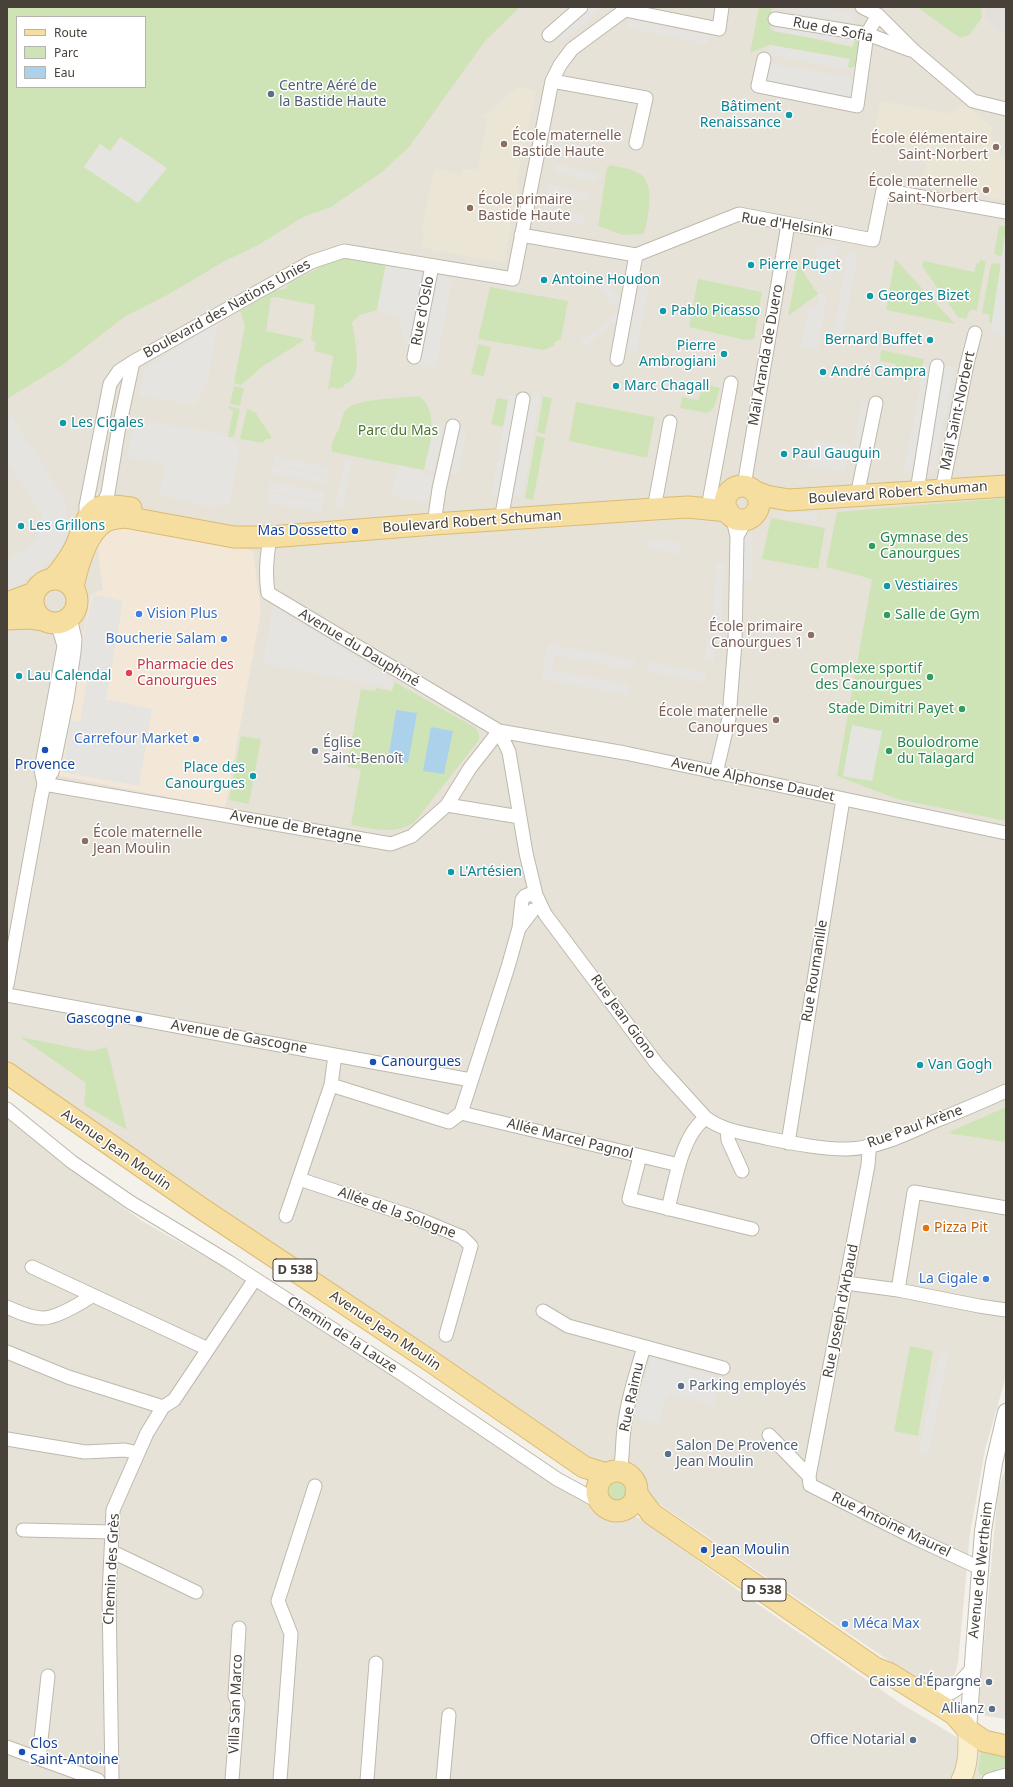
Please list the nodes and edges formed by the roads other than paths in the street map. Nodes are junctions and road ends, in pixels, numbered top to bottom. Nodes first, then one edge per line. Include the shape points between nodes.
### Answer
1 (580, 7) edge
2 (722, 7) edge
3 (862, 7) edge
4 (625, 8) edge
5 (878, 15) junction
6 (774, 19) dead end
7 (867, 34) junction
8 (549, 35) dead end
9 (914, 51) junction
10 (764, 59) dead end
11 (552, 81) junction
12 (1006, 109) edge
13 (636, 143) dead end
14 (1006, 212) edge
15 (788, 224) junction
16 (521, 235) junction
17 (636, 255) junction
18 (432, 266) junction
19 (975, 333) dead end
20 (414, 357) dead end
21 (617, 359) dead end
22 (133, 362) junction
23 (937, 366) dead end
24 (731, 383) dead end
25 (523, 399) dead end
26 (876, 403) dead end
27 (670, 422) dead end
28 (453, 426) dead end
29 (1006, 486) edge
30 (942, 490) junction
31 (917, 491) junction
32 (857, 496) junction
33 (102, 506) junction
34 (738, 507) junction
35 (654, 509) junction
36 (501, 520) junction
37 (434, 524) junction
38 (89, 528) junction
39 (263, 536) junction
40 (54, 578) junction
41 (73, 588) junction
42 (34, 593) junction
43 (7, 603) edge
44 (7, 619) edge
45 (56, 620) junction
46 (499, 731) junction
47 (716, 773) junction
48 (44, 784) junction
49 (843, 799) junction
50 (447, 805) junction
51 (520, 817) junction
52 (1006, 833) edge
53 (533, 904) junction
54 (7, 985) edge
55 (7, 995) edge
56 (335, 1054) junction
57 (7, 1073) edge
58 (471, 1080) junction
59 (330, 1085) junction
60 (1006, 1091) edge
61 (7, 1109) edge
62 (461, 1113) junction
63 (706, 1118) junction
64 (727, 1129) junction
65 (788, 1142) junction
66 (867, 1146) junction
67 (640, 1156) junction
68 (679, 1166) junction
69 (742, 1171) dead end
70 (300, 1179) junction
71 (1006, 1208) edge
72 (668, 1209) junction
73 (286, 1216) dead end
74 (752, 1229) dead end
75 (32, 1267) dead end
76 (255, 1279) junction
77 (846, 1283) junction
78 (898, 1290) junction
79 (92, 1296) junction
80 (7, 1307) edge
81 (1006, 1310) edge
82 (543, 1312) dead end
83 (446, 1335) dead end
84 (644, 1347) junction
85 (208, 1349) junction
86 (7, 1352) edge
87 (722, 1368) dead end
88 (163, 1407) junction
89 (1006, 1412) edge
90 (769, 1436) dead end
91 (7, 1439) edge
92 (138, 1453) junction
93 (809, 1476) junction
94 (606, 1484) junction
95 (315, 1486) dead end
96 (632, 1500) junction
97 (23, 1530) dead end
98 (112, 1532) junction
99 (111, 1554) junction
100 (980, 1568) junction
101 (196, 1592) dead end
102 (239, 1628) dead end
103 (376, 1663) dead end
104 (875, 1668) junction
105 (972, 1671) junction
106 (48, 1676) dead end
107 (928, 1699) junction
108 (449, 1715) dead end
109 (968, 1730) junction
110 (1006, 1734) edge
111 (1006, 1746) edge
112 (7, 1747) edge
113 (39, 1758) junction
114 (1006, 1775) edge
115 (98, 1780) edge
116 (112, 1780) edge
117 (232, 1780) edge
118 (280, 1780) edge
119 (367, 1780) edge
120 (444, 1780) edge
121 (961, 1780) edge
122 (989, 1780) edge

1 - 8 street
2 - 4 street via 719,29
3 - 5 street
4 - 11 street, Boulevard des Nations Unies via 572,49
5 - 7 street
5 - 9 street
6 - 7 street, Rue de Sofia
7 - 9 street, Rue de Sofia
7 - 10 street via 857,106 758,86
9 - 12 street via 973,101
11 - 13 street via 646,98
11 - 16 street, Boulevard des Nations Unies
14 - 15 street, Rue d'Helsinki via 884,190 873,240
15 - 17 street, Rue d'Helsinki via 739,214
15 - 34 street, Mail Aranda de Duero
16 - 17 street
16 - 18 street, Boulevard des Nations Unies via 513,279
17 - 21 street
18 - 20 street, Rue d'Oslo
18 - 22 street, Boulevard des Nations Unies via 344,251 310,262
19 - 30 street, Mail Saint-Norbert
22 - 33 street via 108,493
22 - 38 street, Boulevard des Nations Unies via 119,371 110,384 86,506
23 - 31 street
24 - 34 street
25 - 36 street
26 - 32 street
27 - 35 street
28 - 37 street
29 - 30 main road, Boulevard Robert Schuman
30 - 31 main road, Boulevard Robert Schuman
31 - 32 main road, Boulevard Robert Schuman
32 - 34 main road, Boulevard Robert Schuman via 789,500 766,496
33 - 38 main road, Boulevard Robert Schuman via 94,512
33 - 39 main road, Boulevard Robert Schuman via 172,515
34 - 35 main road, Boulevard Robert Schuman
34 - 47 street via 735,642 729,718
35 - 36 main road, Boulevard Robert Schuman
36 - 37 main road, Boulevard Robert Schuman
37 - 39 main road, Boulevard Robert Schuman
38 - 39 main road, Boulevard Robert Schuman via 114,518 125,517 234,537
38 - 40 main road, Boulevard Robert Schuman
38 - 41 main road, Boulevard Robert Schuman via 76,567
39 - 46 street, Avenue du Dauphiné via 268,593
40 - 41 main road via 68,582
40 - 42 main road via 43,582
41 - 45 main road via 78,600 74,612
42 - 43 main road
42 - 45 main road via 34,608 38,615
44 - 45 main road
45 - 48 street via 74,639 72,668 52,772
46 - 47 street, Avenue Alphonse Daudet via 617,751
46 - 50 street, Avenue de Bretagne via 470,768
46 - 51 street via 509,752
47 - 49 street, Avenue Alphonse Daudet
48 - 50 street, Avenue de Bretagne via 391,844 412,836
48 - 54 street
49 - 52 street, Avenue Alphonse Daudet
49 - 65 street, Rue Roumanille
50 - 51 street
51 - 53 street
53 - 58 street via 519,928
53 - 63 street, Rue Jean Giono via 657,1064
55 - 56 street, Avenue de Gascogne
56 - 58 street, Avenue de Gascogne
56 - 59 street
57 - 94 main road, Avenue Jean Moulin / D 538
58 - 62 street
59 - 62 street via 448,1122
59 - 70 street
60 - 66 street, Rue Paul Arène via 919,1128
61 - 76 street, Chemin de la Lauze via 72,1162 130,1202
62 - 67 street, Allée Marcel Pagnol
63 - 64 street, Rue Paul Arène via 714,1125
63 - 68 street via 692,1132
64 - 65 street, Rue Paul Arène
64 - 69 street via 728,1140
65 - 66 street, Rue Paul Arène via 840,1149
66 - 77 street, Rue Joseph d'Arbaud via 868,1165
67 - 68 street, Allée Marcel Pagnol
67 - 72 street via 629,1199
68 - 72 street
70 - 73 street
70 - 83 street, Allée de la Sologne via 414,1217 462,1237 471,1246
71 - 78 street via 914,1192
72 - 74 street
75 - 79 street
76 - 85 street, Chemin des Grès
76 - 94 street, Chemin de la Lauze via 557,1479
77 - 78 street
77 - 93 street, Rue Joseph d'Arbaud
78 - 81 street
79 - 80 street via 76,1307 44,1318
79 - 85 street
82 - 84 street, Rue Raimu via 568,1326
84 - 87 street, Rue Raimu
84 - 94 street, Rue Raimu via 627,1410 623,1459
85 - 88 street, Chemin des Grès via 174,1400
86 - 88 street via 68,1377
88 - 92 street, Chemin des Grès
89 - 100 street, Avenue de Wertheim via 994,1463
90 - 93 street
91 - 92 street via 85,1452 125,1450
92 - 98 street, Chemin des Grès via 113,1510
93 - 100 street, Rue Antoine Maurel via 810,1485
94 - 96 main road, Avenue Jean Moulin via 630,1477 636,1487
94 - 96 main road, Avenue Jean Moulin via 612,1510 623,1510
95 - 118 street via 278,1601 291,1634
96 - 104 main road, Avenue Jean Moulin / D 538
97 - 98 street
98 - 99 street, Chemin des Grès
99 - 101 street via 119,1555
99 - 116 street, Chemin des Grès via 109,1595
100 - 105 street, Avenue de Wertheim
102 - 117 street, Villa San Marco via 235,1696 238,1703
103 - 119 street
104 - 107 main road, Avenue Jean Moulin / D 538 via 890,1674
104 - 109 main road, Avenue Jean Moulin / D 538 via 886,1681 928,1715 950,1728
105 - 107 street via 958,1688
105 - 109 street, Avenue de Wertheim
106 - 113 street
107 - 109 main road, Avenue Jean Moulin / D 538 via 954,1714
108 - 120 street
109 - 110 main road
109 - 111 main road via 984,1741
109 - 121 main road via 968,1752
112 - 113 street
113 - 115 street
114 - 122 street

